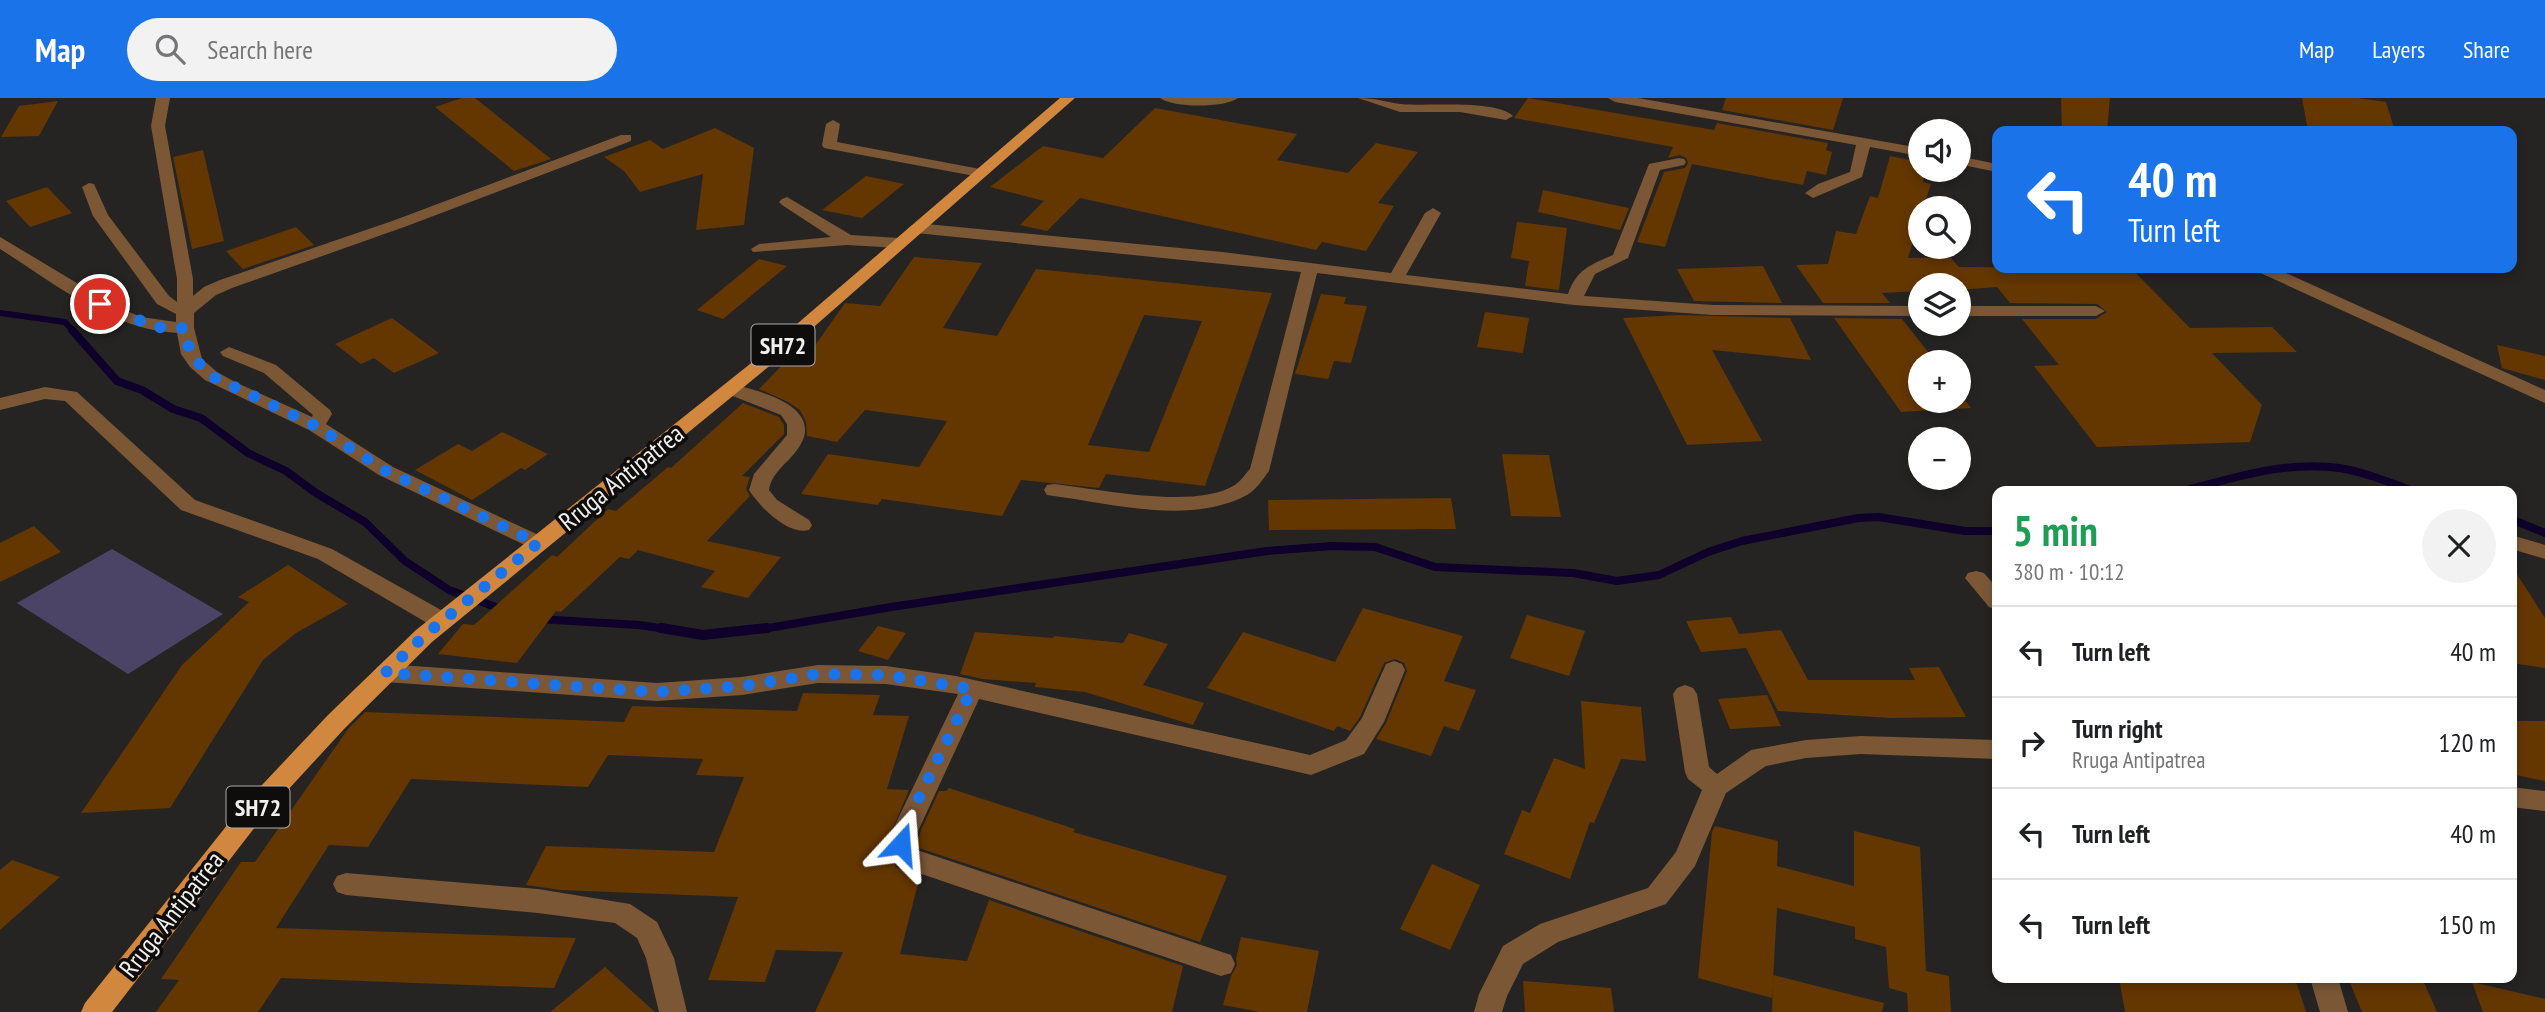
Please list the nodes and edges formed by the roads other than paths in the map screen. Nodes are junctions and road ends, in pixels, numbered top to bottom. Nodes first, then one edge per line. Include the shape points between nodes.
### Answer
1 (163, 98) edge
2 (1068, 98) edge
3 (1167, 98) edge
4 (1231, 98) edge
5 (1365, 98) edge
6 (1615, 98) edge
7 (1506, 116) dead end
8 (833, 124) dead end
9 (626, 138) dead end
10 (1864, 142) junction
11 (1908, 150) edge
12 (1679, 162) dead end
13 (1971, 163) edge
14 (1992, 167) edge
15 (980, 173) junction
16 (89, 187) dead end
17 (1813, 193) dead end
18 (788, 202) dead end
19 (1433, 213) dead end
20 (916, 228) junction
21 (847, 240) junction
22 (0, 242) edge
23 (899, 243) junction
24 (759, 249) dead end
25 (1310, 268) junction
26 (2273, 273) edge
27 (1396, 278) junction
28 (1574, 300) junction
29 (1908, 311) edge
30 (1971, 311) edge
31 (2096, 311) dead end
32 (186, 319) junction
33 (229, 352) dead end
34 (731, 389) junction
35 (2545, 397) edge
36 (0, 404) edge
37 (316, 426) junction
38 (1054, 490) dead end
39 (802, 525) dead end
40 (538, 543) junction
41 (2517, 544) edge
42 (2545, 552) edge
43 (1976, 578) dead end
44 (1992, 596) edge
45 (451, 615) junction
46 (1394, 670) dead end
47 (385, 673) junction
48 (972, 689) junction
49 (1685, 694) dead end
50 (1992, 750) edge
51 (1716, 787) junction
52 (2517, 798) edge
53 (2545, 801) edge
54 (346, 884) dead end
55 (1221, 964) dead end
56 (2325, 983) edge
57 (95, 1012) edge
58 (673, 1012) edge
59 (1488, 1012) edge
60 (2334, 1012) edge

1 - 32 street via 158,126 185,279
2 - 15 main road, Rruga Antipatrea / SH72
3 - 4 street via 1200,102
5 - 7 street via 1400,108 1460,108
6 - 10 street
8 - 15 street via 829,145
9 - 32 street via 226,284 211,291
10 - 11 street
10 - 17 street via 1857,174
12 - 28 street via 1654,167 1620,258 1582,276
13 - 14 street
15 - 20 main road, Rruga Antipatrea / SH72
16 - 32 street via 101,216 163,300
18 - 21 street
19 - 27 street
20 - 23 main road, Rruga Antipatrea / SH72
20 - 25 street
21 - 23 street
21 - 24 street
22 - 32 street via 100,304 156,327
23 - 34 main road, Rruga Antipatrea / SH72
25 - 27 street
25 - 38 street via 1259,471 1242,490 1215,501 1183,503
26 - 35 street
27 - 28 street
28 - 29 street via 1713,310
30 - 31 street
32 - 37 street via 190,354 203,370
33 - 37 street via 270,369 323,414
34 - 39 street via 789,411 796,418 790,450 758,481 764,500
34 - 40 main road, Rruga Antipatrea / SH72
36 - 45 street via 45,393 70,396 188,505 325,554
37 - 40 street via 386,471
40 - 45 main road, Rruga Antipatrea / SH72
41 - 42 street
43 - 44 street
45 - 47 main road, Rruga Antipatrea / SH72
46 - 48 street via 1372,722 1355,747 1311,765
47 - 48 street via 657,692 818,674 886,675
47 - 57 main road, Rruga Antipatrea / SH72 via 253,811
48 - 55 street via 906,829 901,844 908,858
49 - 51 street via 1697,772
50 - 51 street via 1861,745 1806,749 1760,757
51 - 59 street via 1686,858 1657,896 1550,932 1513,955
52 - 53 street
54 - 58 street via 621,912 647,930 660,958
56 - 60 street

